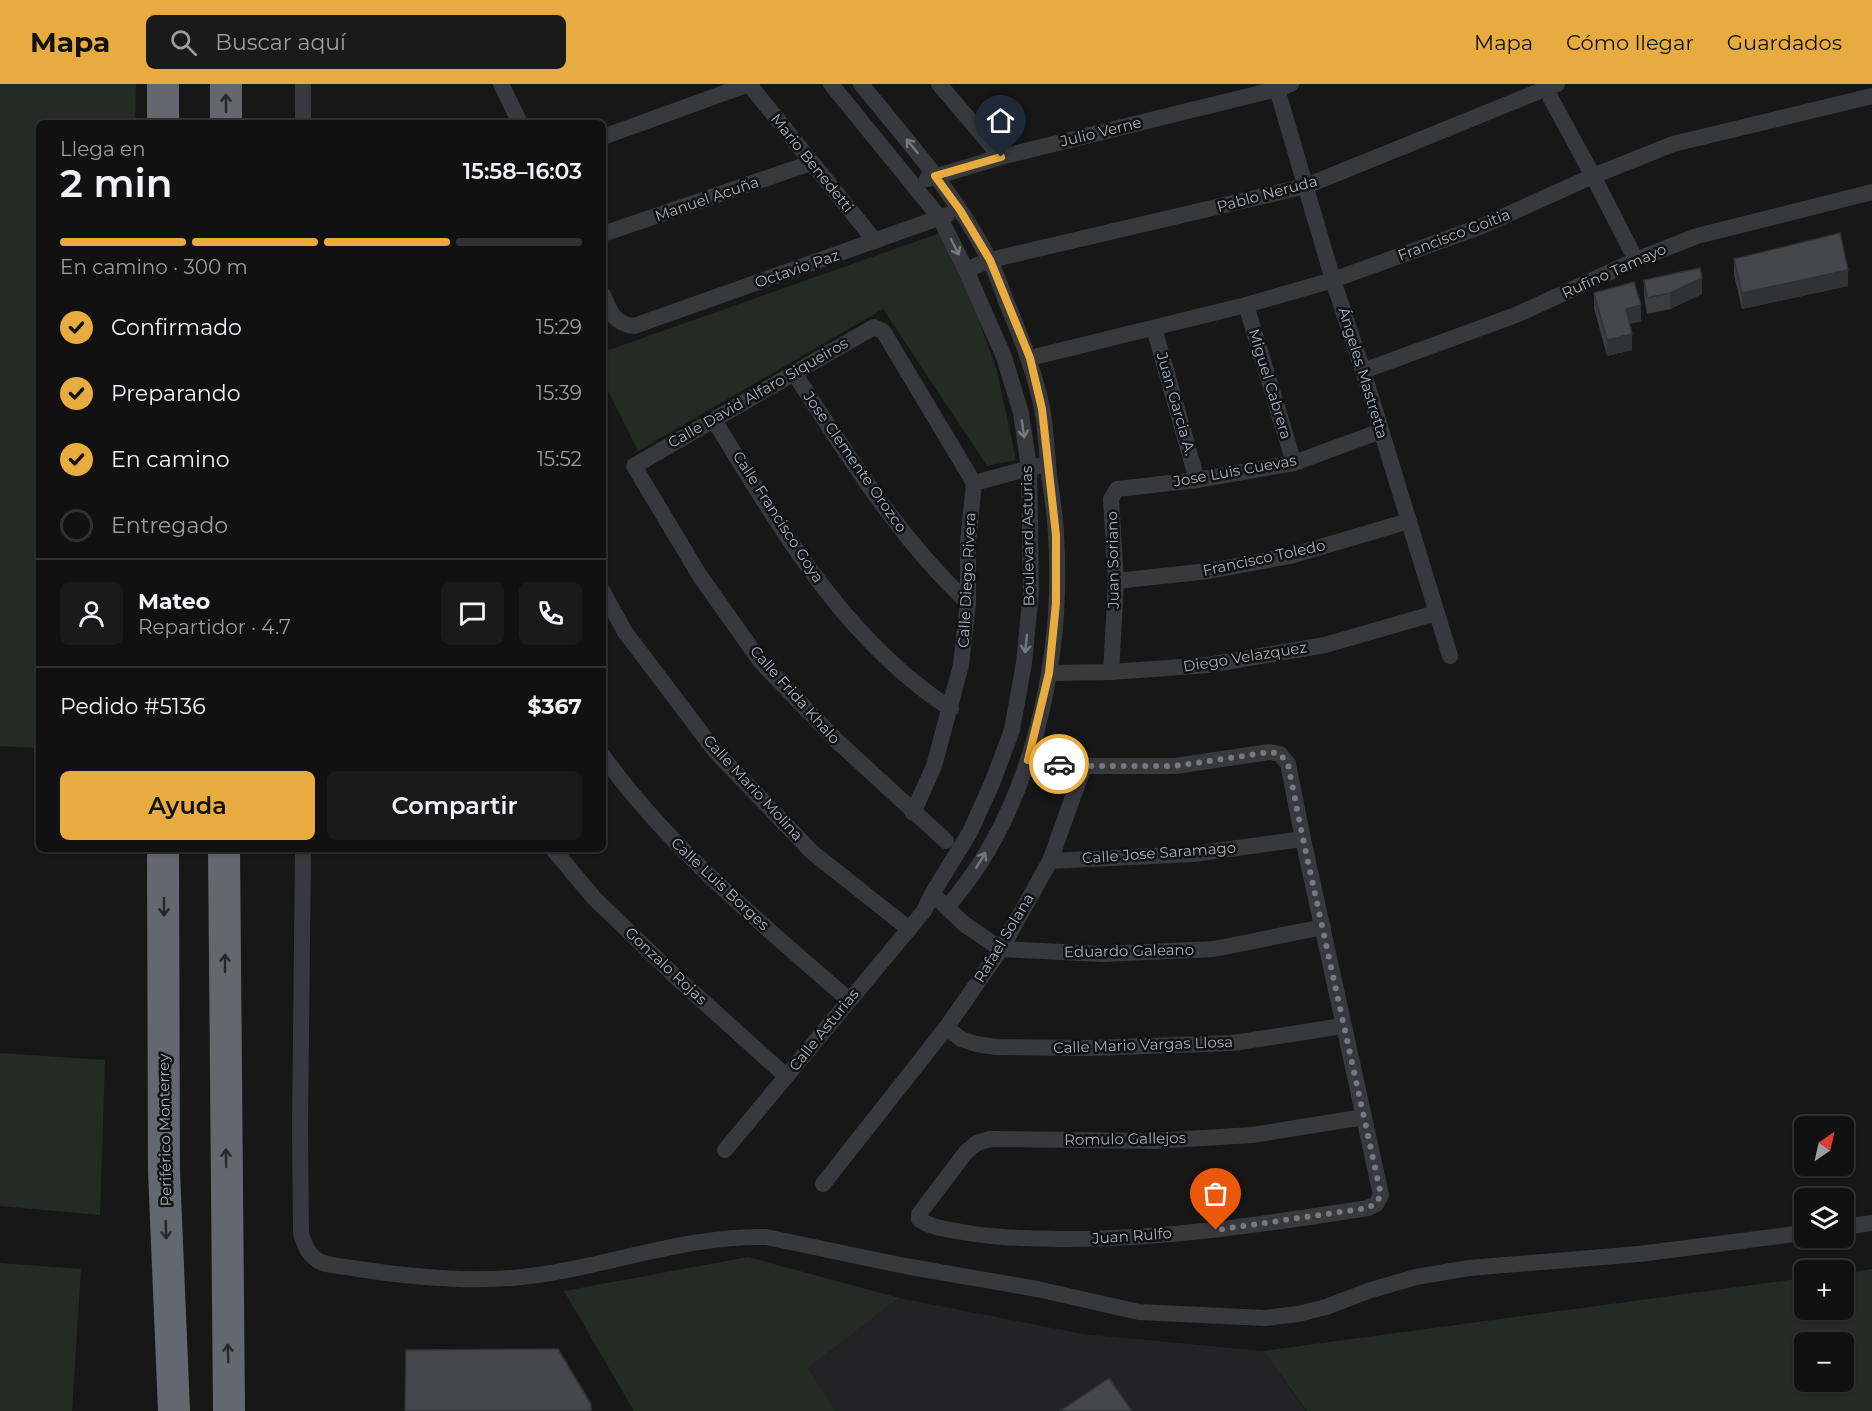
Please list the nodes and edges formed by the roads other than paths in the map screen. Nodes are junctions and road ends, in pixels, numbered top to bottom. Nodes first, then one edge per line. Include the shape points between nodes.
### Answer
1 (163, 84) edge
2 (226, 84) edge
3 (303, 84) edge
4 (501, 84) edge
5 (749, 84) edge
6 (831, 84) edge
7 (861, 84) edge
8 (939, 84) edge
9 (1548, 86) edge
10 (1284, 87) edge
11 (1872, 96) edge
12 (163, 120) edge
13 (226, 120) edge
14 (303, 120) edge
15 (519, 120) edge
16 (606, 136) edge
17 (1001, 157) junction
18 (811, 163) junction
19 (935, 176) junction
20 (1593, 176) junction
21 (912, 185) junction
22 (1306, 186) junction
23 (1872, 192) edge
24 (960, 210) junction
25 (940, 218) junction
26 (606, 233) edge
27 (875, 241) junction
28 (990, 260) junction
29 (1636, 260) junction
30 (966, 270) junction
31 (1333, 280) junction
32 (606, 302) edge
33 (1246, 305) junction
34 (1154, 328) junction
35 (1030, 358) junction
36 (1363, 371) junction
37 (794, 373) junction
38 (714, 420) junction
39 (1381, 431) junction
40 (1294, 463) junction
41 (1048, 464) junction
42 (633, 466) joint
43 (1029, 468) junction
44 (1197, 480) junction
45 (974, 483) junction
46 (1120, 488) joint
47 (1409, 521) junction
48 (1116, 581) junction
49 (606, 597) edge
50 (968, 603) junction
51 (1436, 613) junction
52 (1450, 656) dead end
53 (1111, 672) junction
54 (1049, 673) junction
55 (951, 709) junction
56 (606, 760) edge
57 (1028, 760) junction
58 (1084, 766) junction
59 (913, 813) junction
60 (1303, 839) junction
61 (946, 841) dead end
62 (163, 852) edge
63 (224, 852) edge
64 (303, 852) edge
65 (556, 852) edge
66 (1050, 861) junction
67 (932, 894) junction
68 (947, 908) junction
69 (924, 912) junction
70 (1323, 927) junction
71 (909, 928) junction
72 (1001, 949) junction
73 (849, 1000) junction
74 (1343, 1026) junction
75 (946, 1028) junction
76 (786, 1076) junction
77 (1364, 1117) junction
78 (725, 1150) dead end
79 (823, 1184) dead end
80 (919, 1214) joint
81 (1872, 1223) edge
82 (1854, 1226) edge
83 (1794, 1234) edge
84 (174, 1411) edge
85 (229, 1411) edge

1 - 12 highway
13 -> 2 highway
3 - 14 street
4 - 15 street
5 - 16 street
5 - 18 street, Mario Benedetti
6 - 21 street, Boulevard Asturias
19 -> 7 street, Boulevard Asturias
8 - 17 street
9 - 20 street
9 - 22 street, Pablo Neruda
10 - 17 street, Julio Verne
10 - 22 street, Ángeles Mastretta
11 - 20 street, Francisco Goitia via 1673,144
17 - 19 street, Julio Verne
18 - 26 street, Manuel Acuña
18 - 27 street, Mario Benedetti
19 - 21 street, Julio Verne
19 - 24 street, Boulevard Asturias
20 - 29 street
20 - 31 street, Francisco Goitia via 1482,226
21 - 25 street, Boulevard Asturias
22 - 28 street, Pablo Neruda
22 - 31 street, Ángeles Mastretta
23 - 29 street, Rufino Tamayo via 1697,236
24 - 25 street, Octavio Paz
24 - 28 street, Boulevard Asturias
25 - 27 street, Octavio Paz
25 -> 30 street, Boulevard Asturias
27 - 32 street, Octavio Paz via 634,326 612,316
28 - 30 street, Pablo Neruda
28 - 35 street, Boulevard Asturias
29 - 36 street, Rufino Tamayo via 1516,315
30 -> 43 street, Boulevard Asturias via 1004,357 1021,413
31 - 33 street, Francisco Goitia
31 - 36 street, Ángeles Mastretta
33 - 34 street, Francisco Goitia
33 - 40 street, Miguel Cabrera
34 - 35 street, Francisco Goitia
34 - 44 street, Juan Garcia A.
35 - 41 street, Boulevard Asturias via 1042,409
36 - 39 street, Ángeles Mastretta
37 - 38 street, Calle David Alfaro Siqueiros
37 - 45 street, Calle David Alfaro Siqueiros via 870,327 877,327
37 - 50 street, Jose Clemente Orozco via 867,485 915,548
38 - 42 street, Calle David Alfaro Siqueiros
38 - 55 street, Calle Francisco Goya via 776,521 850,620 894,666
39 - 40 street, Jose Luis Cuevas
39 - 47 street, Ángeles Mastretta
40 - 44 street, Jose Luis Cuevas
41 - 43 street
41 - 54 street, Boulevard Asturias via 1056,535 1056,603
42 - 59 street, Calle Frida Khalo via 699,576 761,662 836,741
43 - 45 street
43 -> 67 street, Boulevard Asturias via 1031,591 1012,730 970,832
44 - 46 street, Jose Luis Cuevas
45 - 50 street, Calle Diego Rivera
46 - 48 street, Juan Soriano via 1111,499
47 - 48 street, Francisco Toledo via 1290,556 1209,571
47 - 51 street, Ángeles Mastretta
48 - 53 street, Juan Soriano
49 - 71 street, Calle Mario Molina via 625,632 715,751 812,852
50 - 55 street, Calle Diego Rivera via 962,665
51 - 52 street, Ángeles Mastretta
51 - 53 street, Diego Velazquez via 1325,645 1208,665
53 - 54 street, Diego Velazquez
54 - 57 street, Boulevard Asturias
55 - 59 street, Calle Diego Rivera via 934,766
56 - 73 street, Calle Luis Borges via 660,826 747,911
57 - 58 street
68 -> 57 street, Boulevard Asturias via 986,854
58 - 60 street via 1175,766 1270,752 1280,754 1288,764
58 - 66 street, Rafael Solana
59 - 61 street, Calle Frida Khalo
60 - 66 street, Calle Jose Saramago via 1194,854
60 - 70 street
62 -> 84 highway, Periférico Monterrey via 164,1171
85 -> 63 highway
64 - 83 street via 301,1233 306,1249 328,1264 454,1278 510,1278 703,1241 766,1237 1139,1312 1265,1318 1298,1314 1416,1277 1469,1268 1639,1254
65 - 76 street, Gonzalo Rojas via 618,922
66 - 72 street, Rafael Solana
67 - 68 street
67 - 69 street, Calle Asturias
68 - 69 street
68 - 72 street
69 - 71 street, Calle Asturias
70 - 72 street, Eduardo Galeano via 1214,949 1102,954
70 - 74 street
71 - 73 street, Calle Asturias
72 - 75 street, Rafael Solana
73 - 76 street, Calle Asturias
74 - 75 street, Calle Mario Vargas Llosa via 1233,1043 1090,1048 996,1047 961,1039
74 - 77 street
75 - 79 street, Rafael Solana
76 - 78 street, Calle Asturias
77 - 80 street, Romulo Gallejos via 1252,1135 1164,1140 990,1139 966,1152
77 - 80 street, Juan Rulfo via 1381,1195 1368,1208 1261,1225 1088,1239 974,1234 927,1224 919,1219
81 - 82 street

